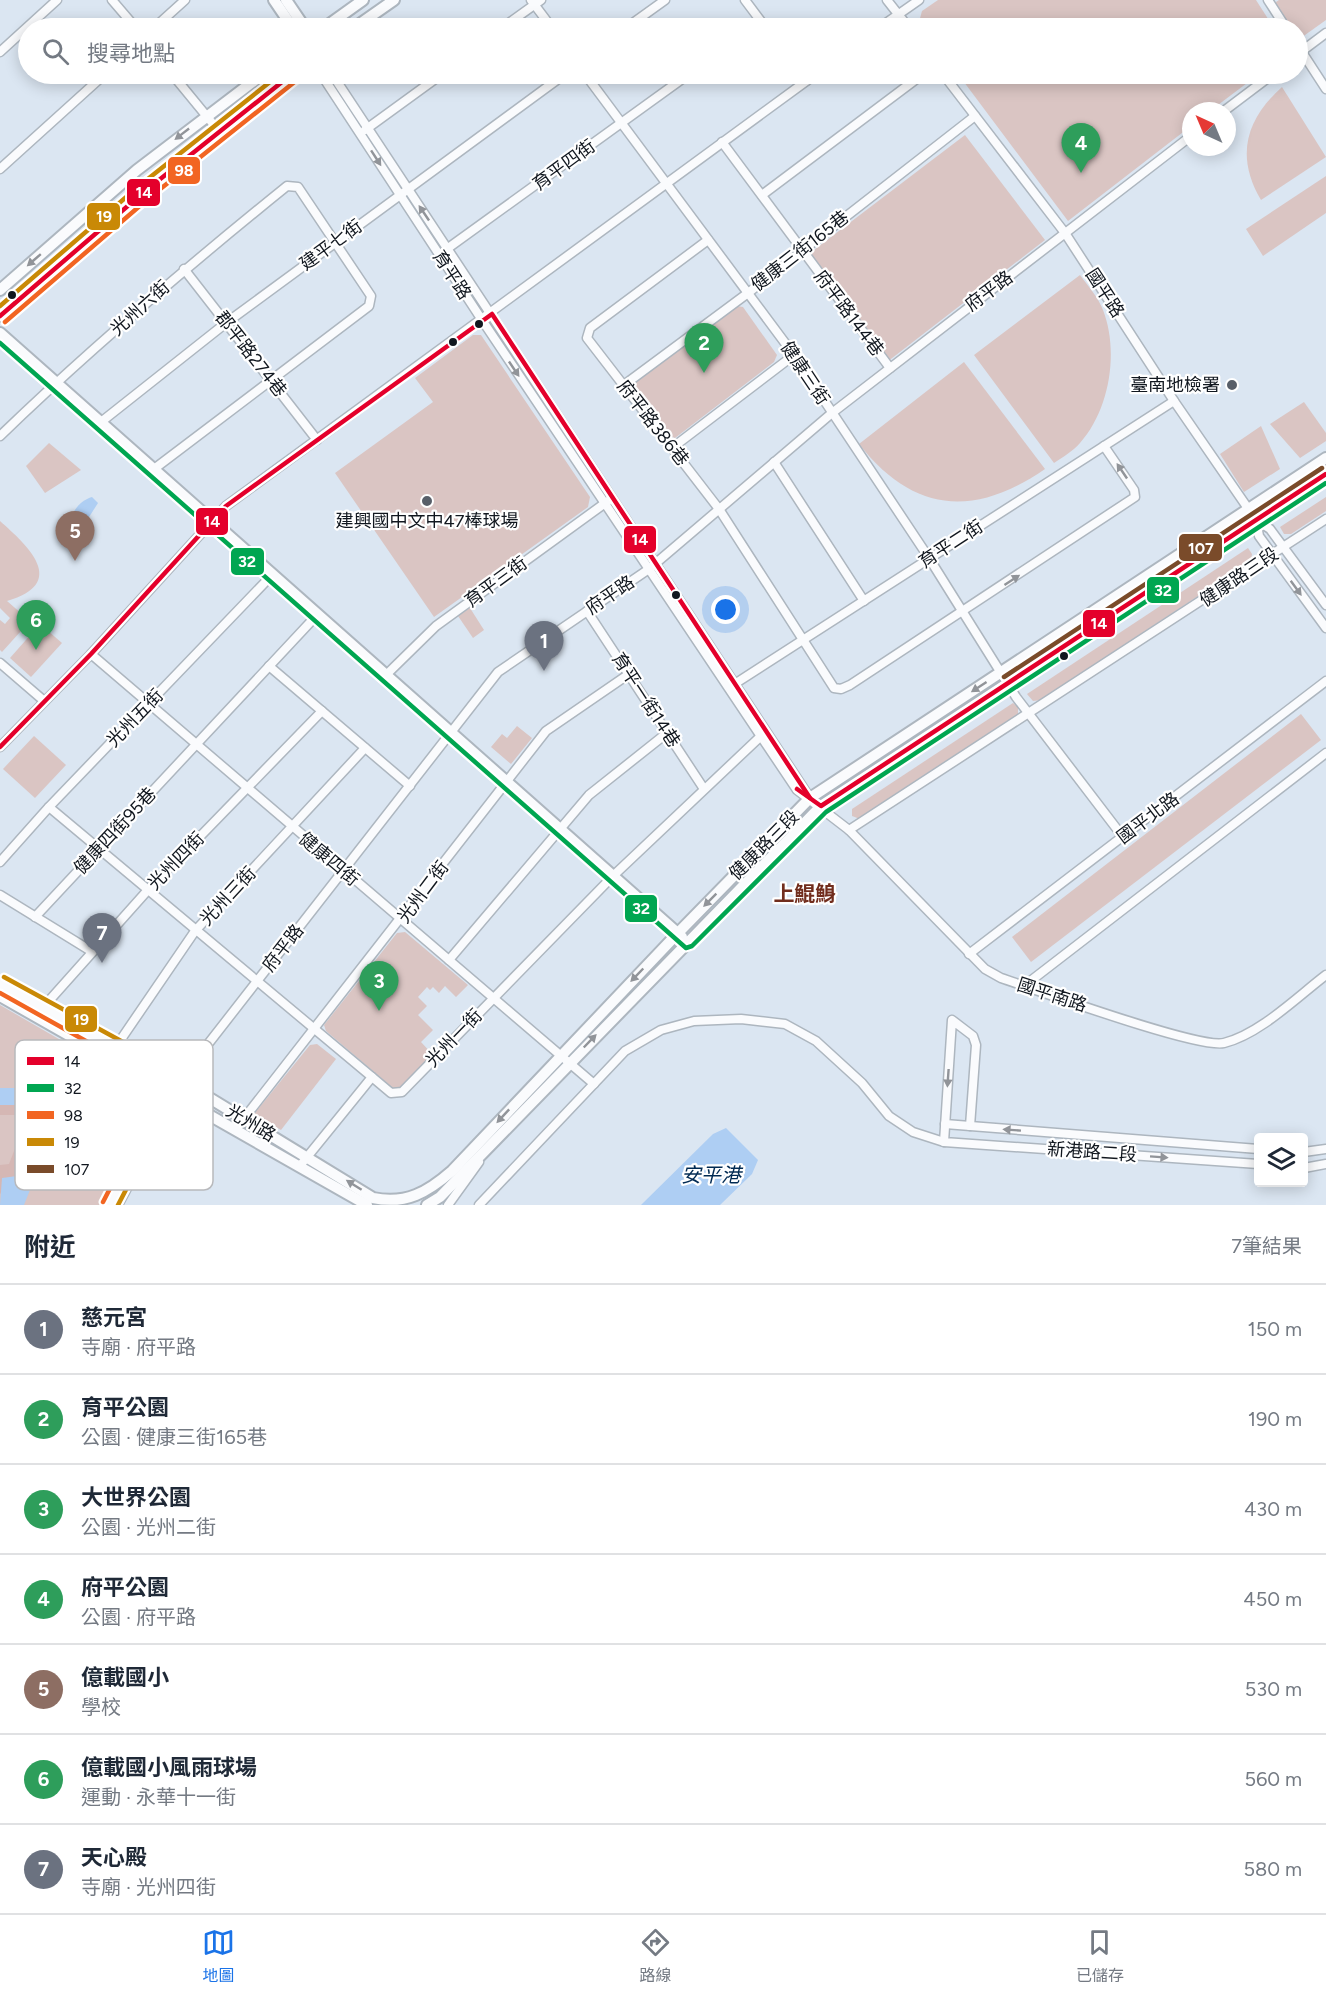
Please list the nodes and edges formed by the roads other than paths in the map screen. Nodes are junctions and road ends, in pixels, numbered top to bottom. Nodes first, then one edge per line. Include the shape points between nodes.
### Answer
1 (57, 0) edge
2 (112, 0) edge
3 (185, 0) edge
4 (274, 0) edge
5 (286, 0) edge
6 (363, 0) edge
7 (394, 0) edge
8 (665, 0) edge
9 (745, 0) edge
10 (887, 0) edge
11 (919, 0) edge
12 (1268, 0) edge
13 (536, 2) edge
14 (898, 15) junction
15 (37, 18) edge
16 (127, 18) edge
17 (165, 18) edge
18 (286, 18) edge
19 (298, 18) edge
20 (338, 18) edge
21 (368, 18) edge
22 (515, 18) edge
23 (546, 18) edge
24 (640, 18) edge
25 (758, 18) edge
26 (894, 18) edge
27 (901, 18) edge
28 (1280, 18) edge
29 (1326, 33) edge
30 (18, 36) edge
31 (1308, 45) edge
32 (0, 52) edge
33 (1308, 64) edge
34 (94, 84) edge
35 (180, 84) edge
36 (249, 84) edge
37 (279, 84) edge
38 (328, 84) edge
39 (339, 84) edge
40 (428, 84) edge
41 (551, 84) edge
42 (593, 84) edge
43 (675, 84) edge
44 (794, 84) edge
45 (910, 84) edge
46 (951, 84) edge
47 (1260, 84) edge
48 (1326, 89) edge
49 (1236, 102) edge
50 (206, 116) junction
51 (975, 116) junction
52 (622, 123) junction
53 (368, 128) junction
54 (218, 130) junction
55 (360, 133) junction
56 (722, 142) junction
57 (1182, 143) edge
58 (0, 169) edge
59 (667, 184) junction
60 (408, 188) junction
61 (400, 195) junction
62 (762, 195) junction
63 (1065, 233) junction
64 (708, 240) junction
65 (335, 242) junction
66 (448, 248) junction
67 (802, 249) junction
68 (439, 255) junction
69 (184, 269) junction
70 (0, 290) edge
71 (748, 293) junction
72 (492, 314) junction
73 (0, 316) edge
74 (482, 320) junction
75 (226, 323) junction
76 (0, 333) edge
77 (794, 355) junction
78 (890, 368) junction
79 (56, 382) junction
80 (272, 382) junction
81 (624, 385) junction
82 (1174, 401) junction
83 (832, 413) junction
84 (101, 422) junction
85 (0, 436) edge
86 (317, 440) junction
87 (1104, 446) junction
88 (672, 448) junction
89 (1326, 458) edge
90 (774, 462) junction
91 (154, 470) junction
92 (1326, 474) edge
93 (613, 498) junction
94 (605, 504) junction
95 (1248, 508) junction
96 (719, 509) junction
97 (1326, 519) edge
98 (1256, 520) junction
99 (212, 521) junction
100 (1283, 547) junction
101 (1272, 554) junction
102 (929, 558) junction
103 (656, 562) junction
104 (649, 569) junction
105 (272, 574) junction
106 (864, 601) junction
107 (1326, 605) edge
108 (587, 611) junction
109 (963, 612) junction
110 (317, 615) junction
111 (1326, 628) edge
112 (803, 640) junction
113 (90, 654) junction
114 (0, 663) edge
115 (269, 666) junction
116 (1001, 673) junction
117 (629, 674) junction
118 (386, 675) junction
119 (1326, 681) edge
120 (1008, 683) junction
121 (733, 686) junction
122 (43, 700) junction
123 (149, 703) junction
124 (322, 711) junction
125 (1029, 714) junction
126 (451, 733) junction
127 (667, 733) junction
128 (761, 736) junction
129 (196, 746) junction
130 (0, 747) edge
131 (365, 747) junction
132 (1326, 753) edge
133 (507, 782) junction
134 (410, 786) junction
135 (246, 789) junction
136 (704, 789) junction
137 (810, 798) junction
138 (821, 806) junction
139 (49, 807) junction
140 (293, 828) junction
141 (560, 829) junction
142 (849, 830) junction
143 (1123, 837) junction
144 (98, 849) junction
145 (0, 862) edge
146 (343, 871) junction
147 (613, 876) junction
148 (147, 891) junction
149 (0, 895) edge
150 (34, 917) junction
151 (401, 920) junction
152 (195, 931) junction
153 (678, 933) junction
154 (687, 941) junction
155 (91, 951) junction
156 (969, 954) junction
157 (449, 960) junction
158 (1326, 975) edge
159 (256, 982) junction
160 (0, 984) edge
161 (1024, 986) junction
162 (0, 996) edge
163 (494, 998) junction
164 (40, 1012) junction
165 (315, 1031) junction
166 (81, 1040) edge
167 (98, 1040) edge
168 (120, 1040) edge
169 (211, 1040) edge
170 (565, 1058) junction
171 (372, 1077) junction
172 (594, 1084) junction
173 (213, 1100) edge
174 (213, 1117) edge
175 (244, 1118) junction
176 (945, 1124) junction
177 (970, 1126) junction
178 (235, 1130) junction
179 (944, 1142) junction
180 (1254, 1149) edge
181 (1326, 1149) edge
182 (1308, 1151) edge
183 (307, 1156) junction
184 (1254, 1164) edge
185 (1326, 1164) edge
186 (299, 1167) junction
187 (1308, 1167) edge
188 (118, 1190) edge
189 (126, 1190) edge
190 (443, 1202) edge
191 (362, 1203) edge
192 (410, 1203) edge
193 (110, 1205) edge
194 (118, 1205) edge
195 (427, 1205) edge
196 (479, 1205) edge

1 - 15 street
2 - 16 street
3 - 17 street
4 - 18 street
5 - 19 street
6 - 20 street
7 - 21 street
8 - 24 street
9 - 25 street
10 - 14 street
11 - 14 street
12 - 28 street
13 - 22 street
13 - 23 street
14 - 26 street
14 - 27 street
29 - 31 street
30 - 32 street
33 - 48 street
34 - 58 street
35 - 50 street
36 - 50 street
37 - 54 street
38 - 55 street, 育平路
39 - 53 street, 育平路
40 - 53 street
41 - 60 street, 建平七街
42 - 52 street, 健康三街
43 - 52 street, 育平四街
44 - 56 street
45 - 62 street
46 - 51 street, 國平路
47 - 49 street
50 - 54 street
50 -> 70 street via 137,170
51 - 63 street, 國平路
51 - 67 street, 健康三街165巷
52 - 59 street, 健康三街
52 - 66 street, 育平四街
53 - 55 street
53 - 60 street, 育平路
54 - 73 street via 98,228
55 -> 61 street, 育平路
56 - 59 street
56 - 62 street, 府平路144巷
57 - 63 street, 府平路
59 - 64 street, 健康三街
59 - 72 street
60 - 61 street, 建平七街
66 -> 60 street, 育平路
61 - 65 street, 建平七街
61 - 68 street, 育平路
62 - 67 street, 府平路144巷
63 - 78 street, 府平路
63 - 82 street, 國平路
64 - 71 street, 健康三街
64 - 81 street, 府平路386巷 via 590,328 587,338
65 - 69 street, 光州六街 via 298,187 287,186
65 - 75 street, 建平七街
65 - 80 street via 371,296 369,306
66 - 68 street, 育平四街
66 - 72 street, 育平路
67 - 71 street, 健康三街165巷
67 - 78 street, 府平路144巷
68 - 74 street, 育平路
69 - 75 street, 郡平路274巷
69 - 79 street, 光州六街
71 - 77 street, 健康三街
71 - 81 street, 健康三街165巷
72 - 74 street
72 - 93 street, 育平路
74 - 86 street
74 -> 94 street, 育平路
75 - 80 street, 郡平路274巷
75 - 84 street, 建平七街
76 - 79 street
77 - 83 street, 健康三街
77 - 88 street
78 - 83 street, 府平路
79 - 84 street
79 - 85 street, 光州六街
80 - 86 street, 郡平路274巷
80 - 91 street
81 - 88 street, 府平路386巷
82 - 87 street, 育平二街
82 - 95 street, 國平路
83 - 90 street, 府平路
83 - 102 street, 健康三街
84 - 91 street
86 - 99 street via 226,506
87 - 102 street, 育平二街
109 -> 87 street, 府平路386巷 via 1135,497
88 - 96 street, 府平路386巷
89 - 95 street, 健康路三段
90 - 96 street, 府平路
90 - 106 street
91 - 99 street
92 - 98 street, 健康路三段
93 - 94 street, 育平三街
93 - 103 street, 育平路
94 - 104 street, 育平路
94 - 118 street, 育平三街 via 436,626
95 - 98 street, 國平路
95 - 116 street, 健康路三段
96 - 103 street, 府平路
96 - 112 street, 府平路386巷
97 - 100 street, 健康路三段
98 - 100 street via 1270,529
98 - 101 street via 1259,536
98 - 120 street, 健康路三段
99 - 105 street
99 - 113 street
100 - 101 street, 健康路三段
100 - 107 street
101 -> 111 street
101 - 125 street, 健康路三段
102 - 106 street, 育平二街
102 - 109 street, 健康三街
103 - 104 street, 府平路
103 - 121 street, 育平路
104 - 108 street, 府平路
104 - 121 street, 育平路
105 - 110 street
105 - 123 street, 光州五街
106 - 112 street, 育平二街
108 - 117 street, 育平一街14巷
108 - 126 street, 府平路 via 498,672
109 - 112 street, 府平路386巷 via 841,689 834,688
109 - 116 street, 健康三街
110 - 115 street, 健康四街95巷
110 - 118 street
112 - 121 street, 育平二街
113 - 122 street
113 - 123 street, 健康四街
114 - 122 street
115 - 124 street
115 - 129 street, 健康四街95巷
116 - 120 street, 健康三街
116 -> 137 street, 健康路三段
117 - 127 street, 育平一街14巷
117 - 133 street, 光州二街 via 546,731
118 - 126 street
119 - 143 street, 國平北路
120 - 125 street, 健康三街
120 - 138 street, 健康路三段
121 - 128 street, 育平路
121 - 137 street, 育平路
122 - 130 street
123 - 129 street, 健康四街
123 - 139 street, 光州五街
124 - 131 street
124 - 135 street, 光州四街
125 - 142 street, 健康路三段
125 - 143 street, 健康三街
126 - 133 street
126 - 134 street, 府平路
127 - 136 street, 育平一街14巷
127 - 141 street via 589,795
128 - 136 street, 光州一街
128 - 137 street, 育平路 via 797,790
129 - 135 street, 健康四街
129 - 144 street, 健康四街95巷
131 - 134 street
131 - 140 street, 光州三街
132 - 161 street
133 - 141 street
133 - 151 street, 光州二街
134 - 146 street, 府平路
135 - 140 street, 健康四街
135 - 148 street, 光州四街
136 - 147 street, 光州一街
137 - 138 street, 育平路
137 -> 153 street, 健康路三段
138 - 142 street, 國平南路
138 - 154 street, 健康路三段
139 - 144 street, 光州一街
139 - 145 street, 光州五街
140 - 146 street, 健康四街
140 - 152 street, 光州三街
141 - 147 street
141 - 157 street
142 - 156 street, 國平南路
143 - 156 street, 國平北路
144 - 148 street, 光州一街
144 - 150 street, 健康四街95巷
146 - 151 street, 健康四街
146 - 159 street, 府平路
147 - 153 street
147 - 163 street, 光州一街
148 - 152 street, 光州一街
148 - 155 street, 光州四街
149 - 150 street
150 - 155 street
151 - 157 street, 健康四街
151 - 165 street, 光州二街
152 - 159 street, 光州一街
152 - 168 street, 光州三街
153 - 154 street
153 -> 170 street, 健康路三段
170 -> 154 street, 健康路三段
155 - 164 street, 光州四街
156 - 161 street, 國平南路 via 985,969
157 - 163 street, 健康四街
158 - 161 street, 國平南路 via 1247,1035 1222,1044 1196,1041
159 - 165 street, 光州一街
159 - 169 street, 府平路
160 - 164 street, 光州路
162 - 164 street, 光州路
163 - 170 street, 健康四街
163 - 171 street, 光州一街 via 402,1092 391,1093
164 - 166 street, 光州路
164 - 167 street, 光州路
165 - 171 street, 光州一街
165 - 175 street, 光州二街
170 - 172 street, 健康四街
170 - 190 street, 健康路三段
170 -> 192 street, 健康路三段 via 452,1171
171 - 183 street
172 - 179 street, 新港路二段 via 625,1051 661,1030 694,1021 741,1019 786,1024 816,1041 862,1083 889,1116 914,1132
172 - 196 street, 新港路二段
173 - 175 street, 光州路
174 - 178 street, 光州路
175 - 178 street, 光州二街
175 - 183 street, 光州路
176 - 177 street, 新港路二段
177 -> 176 street via 976,1046 973,1036 952,1020
176 - 179 street
180 -> 177 street, 新港路二段
178 - 186 street, 光州路
179 -> 184 street, 新港路二段
181 - 182 street
183 - 186 street
192 -> 183 street, 光州路 via 373,1197
185 - 187 street
186 - 191 street, 光州路
188 - 193 street
189 - 194 street
190 - 195 street, 健康路三段

